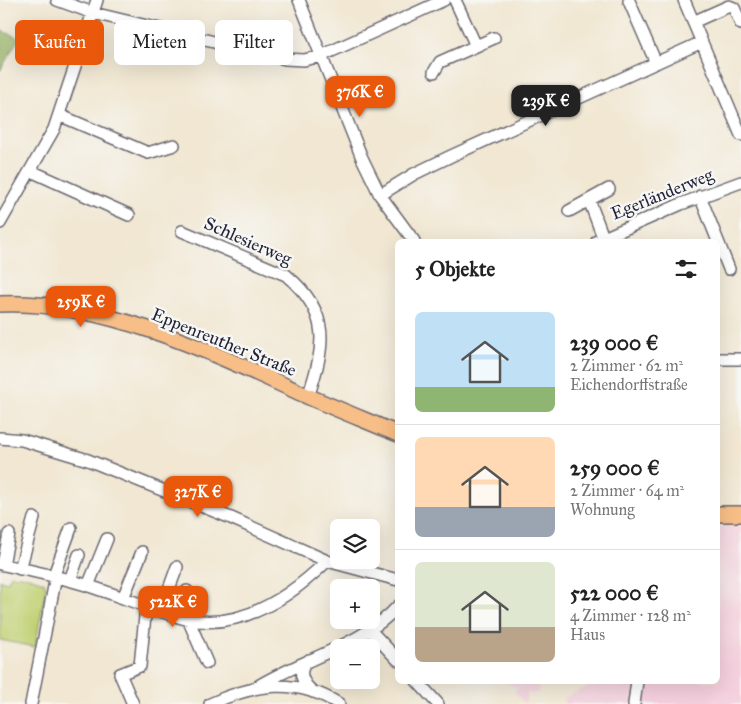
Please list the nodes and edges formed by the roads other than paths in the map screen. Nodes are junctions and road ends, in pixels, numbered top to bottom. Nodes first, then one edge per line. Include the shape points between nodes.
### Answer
1 (57, 0) edge
2 (97, 0) edge
3 (299, 0) edge
4 (444, 0) edge
5 (455, 0) edge
6 (684, 0) edge
7 (629, 1) edge
8 (93, 13) junction
9 (693, 22) junction
10 (741, 24) edge
11 (494, 38) dead end
12 (702, 42) junction
13 (476, 46) junction
14 (321, 56) junction
15 (656, 63) junction
16 (434, 72) dead end
17 (60, 116) junction
18 (741, 135) edge
19 (174, 145) dead end
20 (31, 171) junction
21 (741, 182) edge
22 (609, 189) dead end
23 (380, 195) junction
24 (700, 196) junction
25 (589, 200) junction
26 (569, 212) dead end
27 (128, 215) dead end
28 (0, 223) edge
29 (182, 232) dead end
30 (413, 239) edge
31 (600, 239) edge
32 (717, 239) edge
33 (720, 246) edge
34 (729, 269) dead end
35 (0, 304) edge
36 (720, 359) edge
37 (741, 359) edge
38 (308, 396) junction
39 (395, 433) edge
40 (0, 438) edge
41 (720, 514) edge
42 (741, 514) edge
43 (34, 518) dead end
44 (71, 528) dead end
45 (9, 534) dead end
46 (107, 540) dead end
47 (142, 552) dead end
48 (79, 555) dead end
49 (327, 561) junction
50 (2, 565) edge
51 (177, 568) dead end
52 (20, 569) junction
53 (55, 576) junction
54 (395, 579) edge
55 (70, 580) junction
56 (88, 586) junction
57 (187, 592) dead end
58 (123, 598) junction
59 (146, 606) junction
60 (395, 609) edge
61 (161, 611) junction
62 (183, 617) junction
63 (370, 630) junction
64 (313, 657) junction
65 (395, 657) edge
66 (207, 663) dead end
67 (420, 684) edge
68 (637, 684) edge
69 (255, 688) junction
70 (313, 692) junction
71 (30, 704) edge
72 (133, 704) edge
73 (210, 704) edge
74 (339, 704) edge
75 (438, 704) edge
76 (634, 704) edge

1 - 8 street
2 - 8 street
3 - 14 street
4 - 14 street
5 - 13 street
6 - 9 street
7 - 15 street
8 - 14 street via 285,59 304,60
8 - 17 street
9 - 10 street via 729,6 734,8
9 - 12 street
11 - 13 street
12 - 15 street
12 - 18 street
13 - 16 street via 440,62
14 - 23 street
15 - 23 street via 429,167
17 - 19 street via 148,153
17 - 20 street
20 - 27 street
20 - 28 street
21 - 24 street, Egerländerweg
22 - 25 street
23 - 30 street
24 - 31 street, Egerländerweg
24 - 32 street
25 - 26 street
25 - 31 street
29 - 38 street, Schlesierweg via 286,276 298,285 318,315 322,342 320,360
33 - 34 street
35 - 38 main road, Eppenreuther Straße via 62,308 121,322 211,353
36 - 37 street
38 - 39 main road, Eppenreuther Straße
40 - 49 street via 38,444 88,460
41 - 42 main road
43 - 52 street
44 - 53 street
45 - 50 street
46 - 56 street
47 - 58 street
48 - 55 street
49 - 54 street
49 - 62 street via 278,602 259,610 227,619
50 - 52 street
51 - 61 street
52 - 53 street
53 - 55 street
53 - 71 street
55 - 56 street
56 - 58 street
57 - 62 street
58 - 59 street
59 - 61 street
59 - 72 street via 140,666 120,674
60 - 63 street
61 - 62 street
62 - 66 street
63 - 64 street
63 - 65 street
64 - 69 street via 274,675
64 - 70 street via 303,665 302,674 306,686
67 - 75 street
68 - 76 street
69 - 70 street via 298,688
69 - 73 street
70 - 74 street

